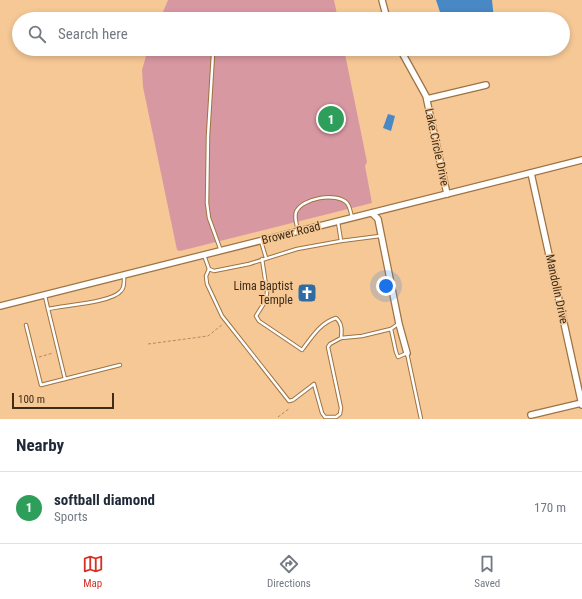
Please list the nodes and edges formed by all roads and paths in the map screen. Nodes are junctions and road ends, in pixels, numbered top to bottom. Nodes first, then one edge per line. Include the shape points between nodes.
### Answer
1 (382, 0) edge
2 (385, 12) edge
3 (213, 56) edge
4 (404, 56) edge
5 (486, 86) dead end
6 (427, 99) junction
7 (582, 160) edge
8 (531, 173) junction
9 (447, 194) junction
10 (372, 213) junction
11 (352, 218) junction
12 (338, 222) junction
13 (298, 232) junction
14 (381, 236) junction
15 (261, 241) junction
16 (341, 241) junction
17 (221, 251) junction
18 (204, 255) junction
19 (266, 258) junction
20 (262, 259) junction
21 (209, 269) junction
22 (124, 276) junction
23 (45, 295) junction
24 (0, 306) edge
25 (48, 309) junction
26 (226, 321) junction
27 (399, 324) junction
28 (26, 325) dead end
29 (391, 329) junction
30 (341, 338) junction
31 (148, 344) dead end
32 (58, 352) junction
33 (406, 353) junction
34 (34, 358) junction
35 (120, 365) dead end
36 (65, 379) junction
37 (582, 404) edge
38 (290, 408) dead end
39 (531, 415) dead end
40 (278, 417) dead end
41 (421, 419) edge

1 - 2 street
3 - 17 lane via 207,203 209,218
4 - 6 street, Lake Circle Drive
5 - 6 street, Lake Circle Drive
6 - 9 street, Lake Circle Drive
7 - 8 street, Brower Road
8 - 9 street, Brower Road
8 - 37 street, Mandolin Drive
9 - 10 street, Brower Road
10 - 11 street, Brower Road
10 - 14 street via 378,219
11 - 12 street, Brower Road
11 - 13 lane via 348,204 342,200 315,199 297,211
12 - 13 street, Brower Road
12 - 16 lane
13 - 15 street, Brower Road
14 - 16 lane
14 - 27 street
15 - 17 street, Brower Road
15 - 19 lane
16 - 19 lane
17 - 18 street, Brower Road
18 - 21 lane
18 - 22 street, Brower Road
19 - 20 lane
20 - 21 lane via 214,271
20 - 30 lane via 267,292 266,300 256,316 259,321 302,350 318,328 328,320 336,318 339,321
21 - 26 lane via 206,276 207,284
22 - 23 street, Brower Road
22 - 25 lane via 124,287 117,294
23 - 24 street, Brower Road
23 - 25 lane
25 - 32 lane
26 - 30 lane via 289,401 314,384 322,413 329,418 340,414 341,408 328,347
26 - 31 path via 208,336
27 - 29 lane
27 - 33 street
28 - 34 lane
29 - 30 lane
29 - 33 lane via 398,357
32 - 34 path
32 - 36 lane
33 - 41 lane
34 - 36 lane via 41,385
35 - 36 lane
37 - 39 street
38 - 40 path

